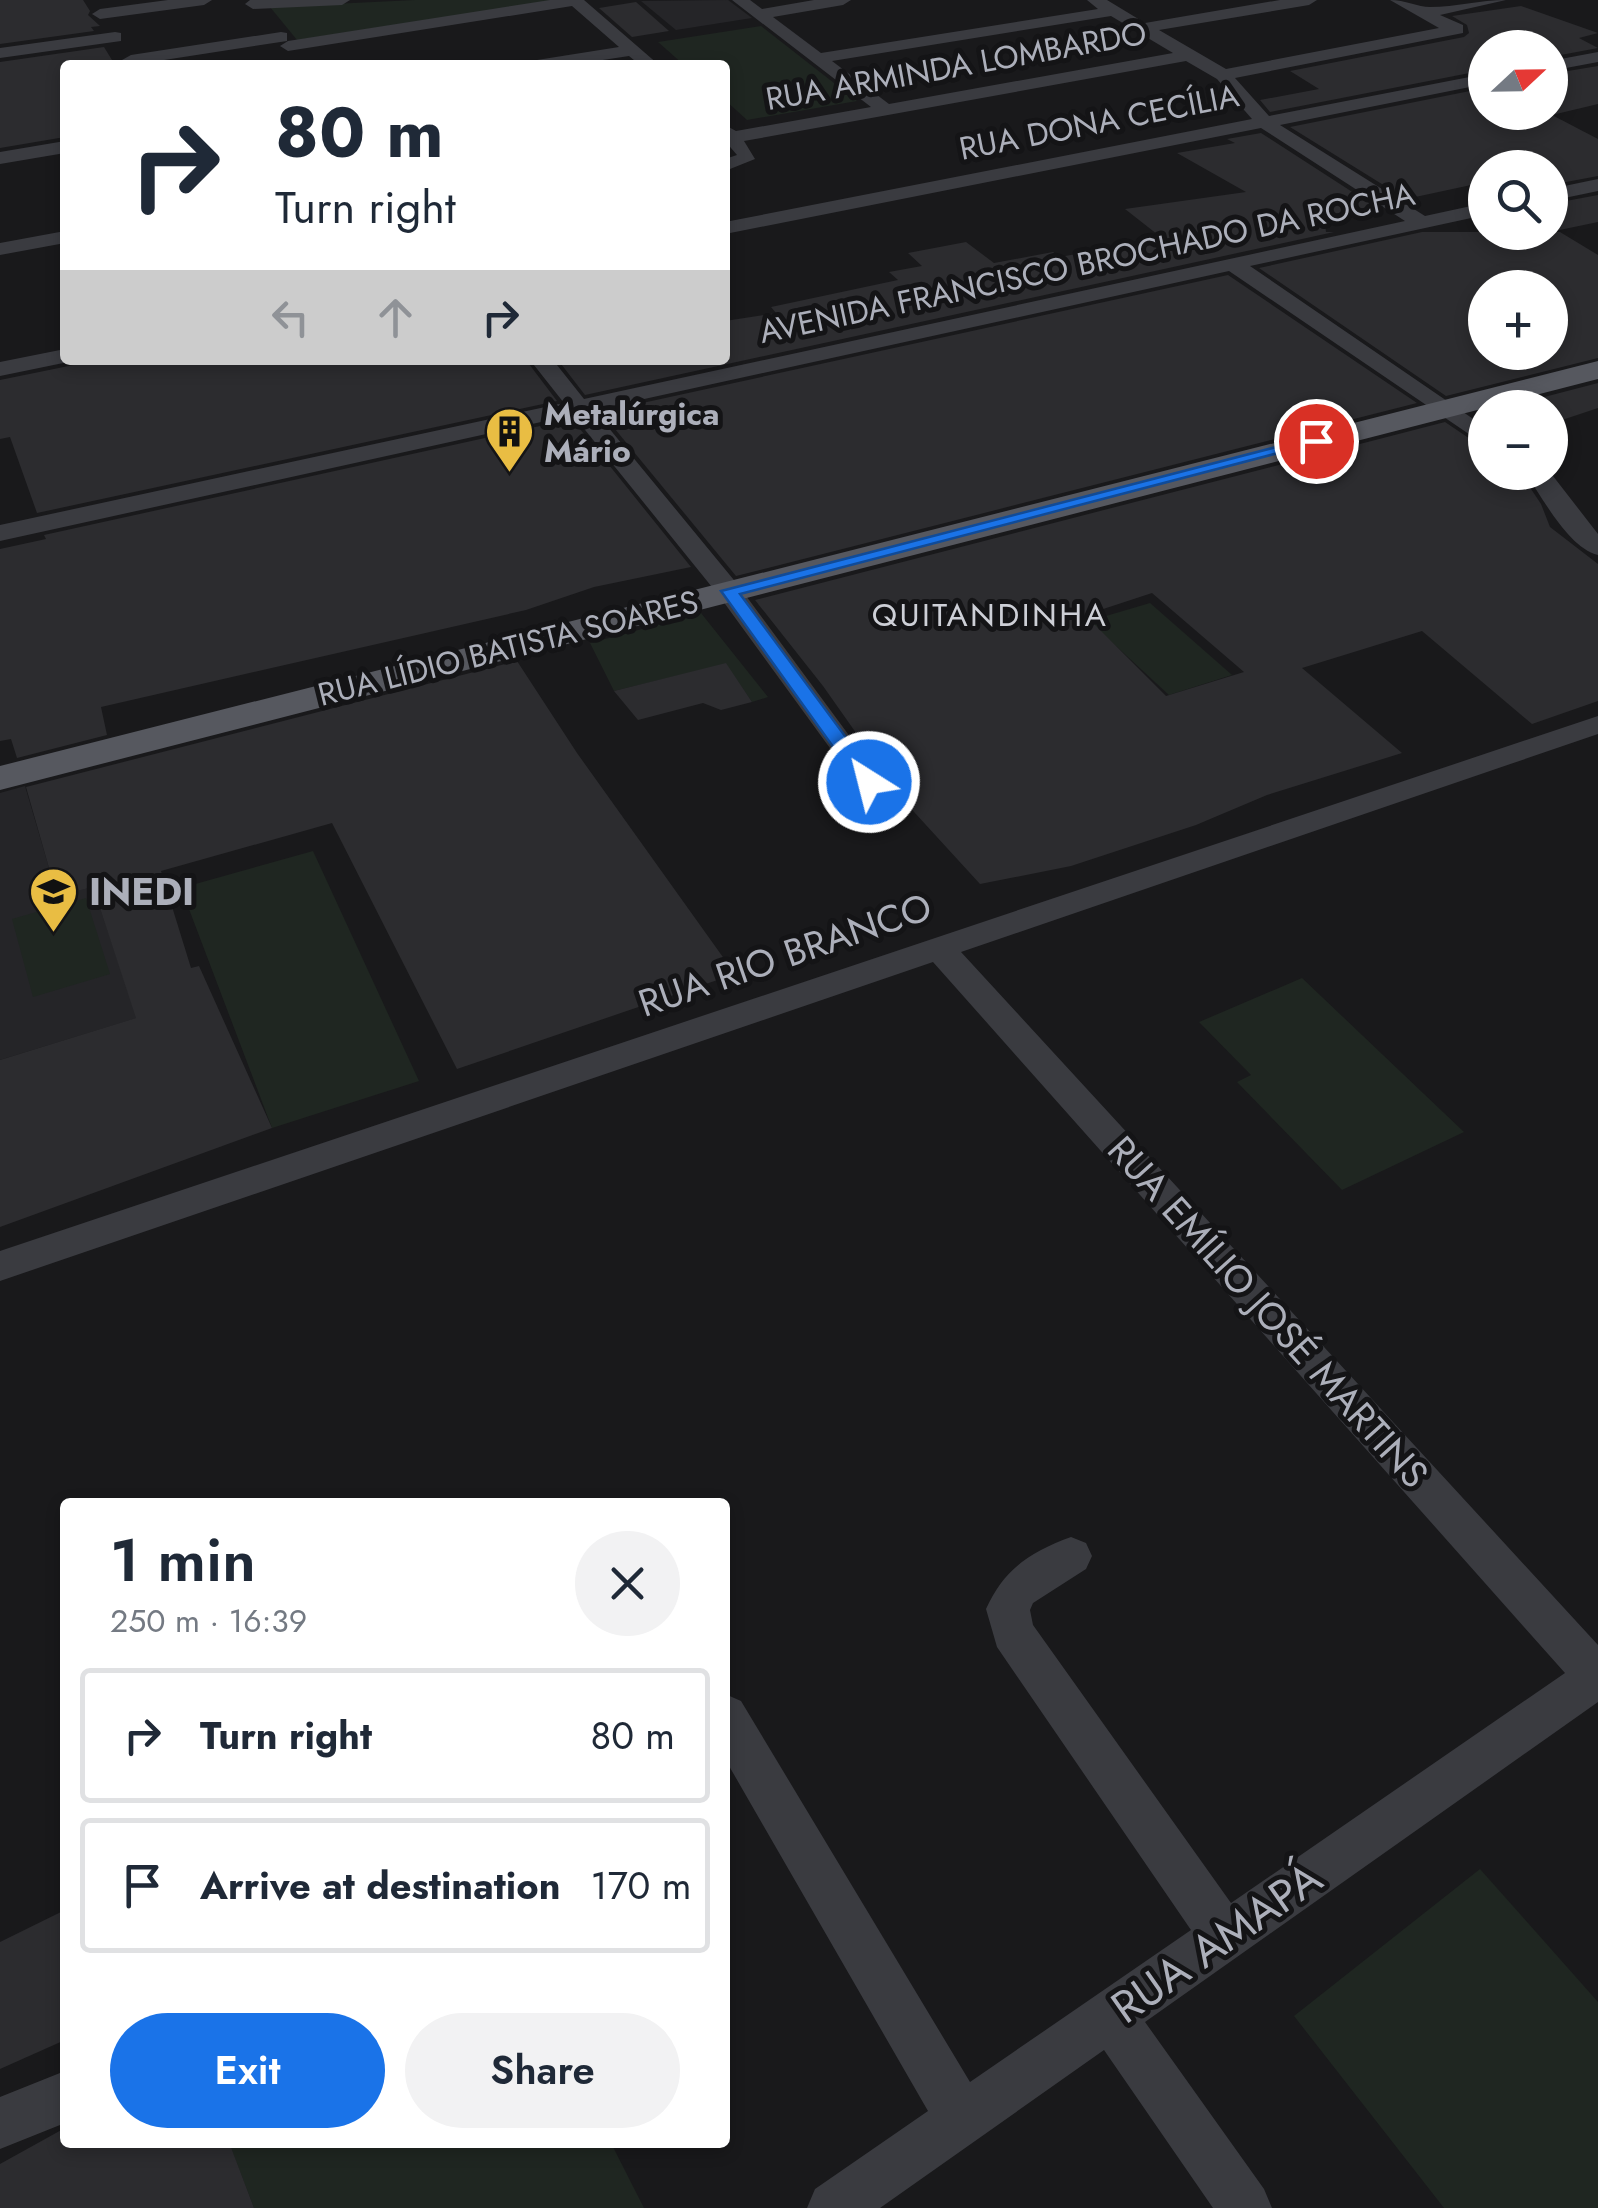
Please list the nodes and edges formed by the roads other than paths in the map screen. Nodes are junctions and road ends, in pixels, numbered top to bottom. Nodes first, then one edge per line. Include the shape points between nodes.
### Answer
1 (204, 0) edge
2 (342, 0) edge
3 (574, 0) edge
4 (740, 0) edge
5 (843, 0) edge
6 (1095, 0) edge
7 (1309, 0) edge
8 (1398, 0) edge
9 (1498, 0) edge
10 (251, 2) edge
11 (1258, 4) edge
12 (1113, 11) junction
13 (759, 14) junction
14 (1425, 14) junction
15 (104, 20) edge
16 (1143, 28) junction
17 (284, 42) junction
18 (0, 44) edge
19 (633, 50) junction
20 (0, 53) edge
21 (1189, 55) junction
22 (1598, 57) edge
23 (821, 58) junction
24 (131, 60) edge
25 (147, 60) edge
26 (299, 60) edge
27 (569, 60) edge
28 (644, 60) edge
29 (1571, 62) junction
30 (1568, 63) edge
31 (1224, 75) junction
32 (1598, 75) edge
33 (1468, 82) edge
34 (885, 109) junction
35 (1264, 122) junction
36 (730, 133) edge
37 (730, 135) edge
38 (60, 148) edge
39 (0, 158) edge
40 (730, 164) edge
41 (1598, 185) edge
42 (1568, 191) edge
43 (1468, 214) edge
44 (1422, 223) junction
45 (730, 227) edge
46 (60, 238) edge
47 (0, 248) edge
48 (1234, 265) junction
49 (1598, 355) edge
50 (60, 357) edge
51 (545, 365) edge
52 (0, 368) edge
53 (1598, 370) edge
54 (1435, 403) junction
55 (578, 406) junction
56 (1468, 426) edge
57 (1554, 490) edge
58 (0, 534) edge
59 (1598, 547) edge
60 (722, 582) junction
61 (1598, 725) edge
62 (14, 763) edge
63 (869, 782) dead end
64 (939, 948) junction
65 (0, 1266) edge
66 (1071, 1556) dead end
67 (1598, 1676) edge
68 (730, 1725) edge
69 (1225, 1936) junction
70 (1110, 2016) junction
71 (60, 2099) edge
72 (962, 2119) junction
73 (0, 2123) edge
74 (834, 2208) edge
75 (1246, 2208) edge

1 - 15 street
2 - 10 street
3 - 17 street
3 - 19 street
4 - 13 street
5 - 13 street
6 - 12 street
7 - 11 street
8 - 14 street
9 - 14 street
10 - 17 street
11 - 16 street
12 - 16 street
12 - 23 street
13 - 23 street
14 - 31 street via 1457,30
15 - 18 street
15 - 20 street
15 - 24 street
16 - 21 street
17 - 25 street
17 - 26 street
19 - 27 street
19 - 28 street
21 - 31 street
21 - 34 street, RUA ARMINDA LOMBARDO
22 - 29 street
23 - 34 street
29 - 30 street
29 - 32 street
31 - 35 street
33 - 35 street, RUA DONA CECÍLIA
34 - 36 street, RUA ARMINDA LOMBARDO
35 - 44 street
35 - 45 street, RUA DONA CECÍLIA
37 - 40 street via 746,159
38 - 39 street
41 - 42 street
43 - 44 street, AVENIDA FRANCISCO BROCHADO DA ROCHA
44 - 48 street, AVENIDA FRANCISCO BROCHADO DA ROCHA
46 - 47 street
48 - 54 street
48 - 55 street, AVENIDA FRANCISCO BROCHADO DA ROCHA
49 - 54 main road, RUA LÍDIO BATISTA SOARES
50 - 52 street
51 - 55 street
53 - 54 main road, RUA LÍDIO BATISTA SOARES
54 - 56 street
54 - 60 main road, RUA LÍDIO BATISTA SOARES
55 - 58 street, AVENIDA FRANCISCO BROCHADO DA ROCHA
55 - 60 street
57 - 59 street
60 - 62 main road, RUA LÍDIO BATISTA SOARES
60 - 63 street
61 - 64 street, RUA RIO BRANCO
64 - 65 street, RUA RIO BRANCO
64 - 67 street, RUA EMÍLIO JOSÉ MARTINS
66 - 69 street via 1018,1589 1008,1610 1014,1633
67 - 69 street, RUA AMAPÁ
68 - 72 street
69 - 70 street, RUA AMAPÁ
70 - 72 street, RUA AMAPÁ
70 - 75 street
71 - 73 street
72 - 74 street, RUA AMAPÁ

